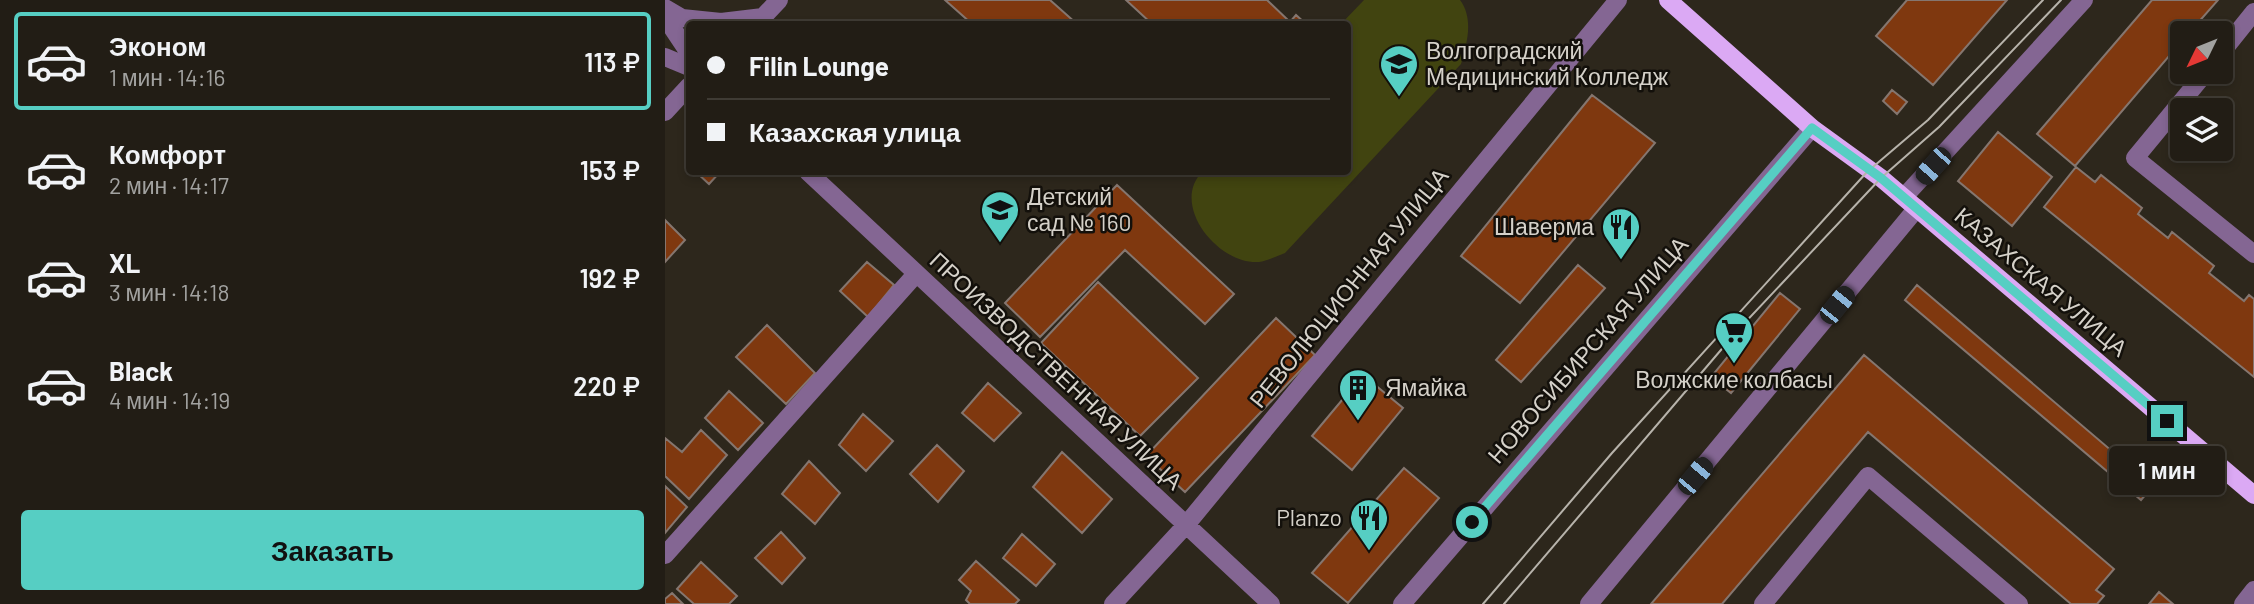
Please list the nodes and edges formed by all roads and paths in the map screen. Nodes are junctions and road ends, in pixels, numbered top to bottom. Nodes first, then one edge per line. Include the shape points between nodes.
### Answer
1 (779, 0) edge
2 (1618, 0) edge
3 (1668, 0) edge
4 (2084, 0) edge
5 (672, 9) edge
6 (2254, 12) edge
7 (711, 21) edge
8 (732, 21) edge
9 (2233, 38) edge
10 (686, 45) edge
11 (665, 57) edge
12 (686, 66) edge
13 (2196, 84) edge
14 (686, 89) edge
15 (665, 112) edge
16 (1812, 128) junction
17 (811, 175) edge
18 (1910, 203) junction
19 (2254, 254) edge
20 (916, 274) junction
21 (2253, 491) edge
22 (1186, 525) junction
23 (665, 555) edge
24 (2254, 590) edge
25 (1113, 604) edge
26 (1271, 604) edge
27 (1402, 604) edge
28 (1589, 604) edge
29 (1763, 604) edge
30 (2019, 604) edge
31 (2243, 604) edge

1 - 8 street via 763,17
2 - 22 street, РЕВОЛЮЦИОННАЯ УЛИЦА
3 - 16 main road, КАЗАХСКАЯ УЛИЦА
4 - 18 street
5 - 7 street via 682,18
5 - 10 street
6 - 9 street
11 - 12 street
13 - 19 street via 2135,158
14 - 15 street
16 - 18 main road, КАЗАХСКАЯ УЛИЦА
16 - 27 street, НОВОСИБИРСКАЯ УЛИЦА
17 - 20 street, ПРОИЗВОДСТВЕННАЯ УЛИЦА
18 - 21 main road, КАЗАХСКАЯ УЛИЦА
18 - 28 street
20 - 22 street, ПРОИЗВОДСТВЕННАЯ УЛИЦА
20 - 23 street
22 - 25 street, РЕВОЛЮЦИОННАЯ УЛИЦА
22 - 26 street, ПРОИЗВОДСТВЕННАЯ УЛИЦА
24 - 31 street
29 - 30 street via 1868,476

